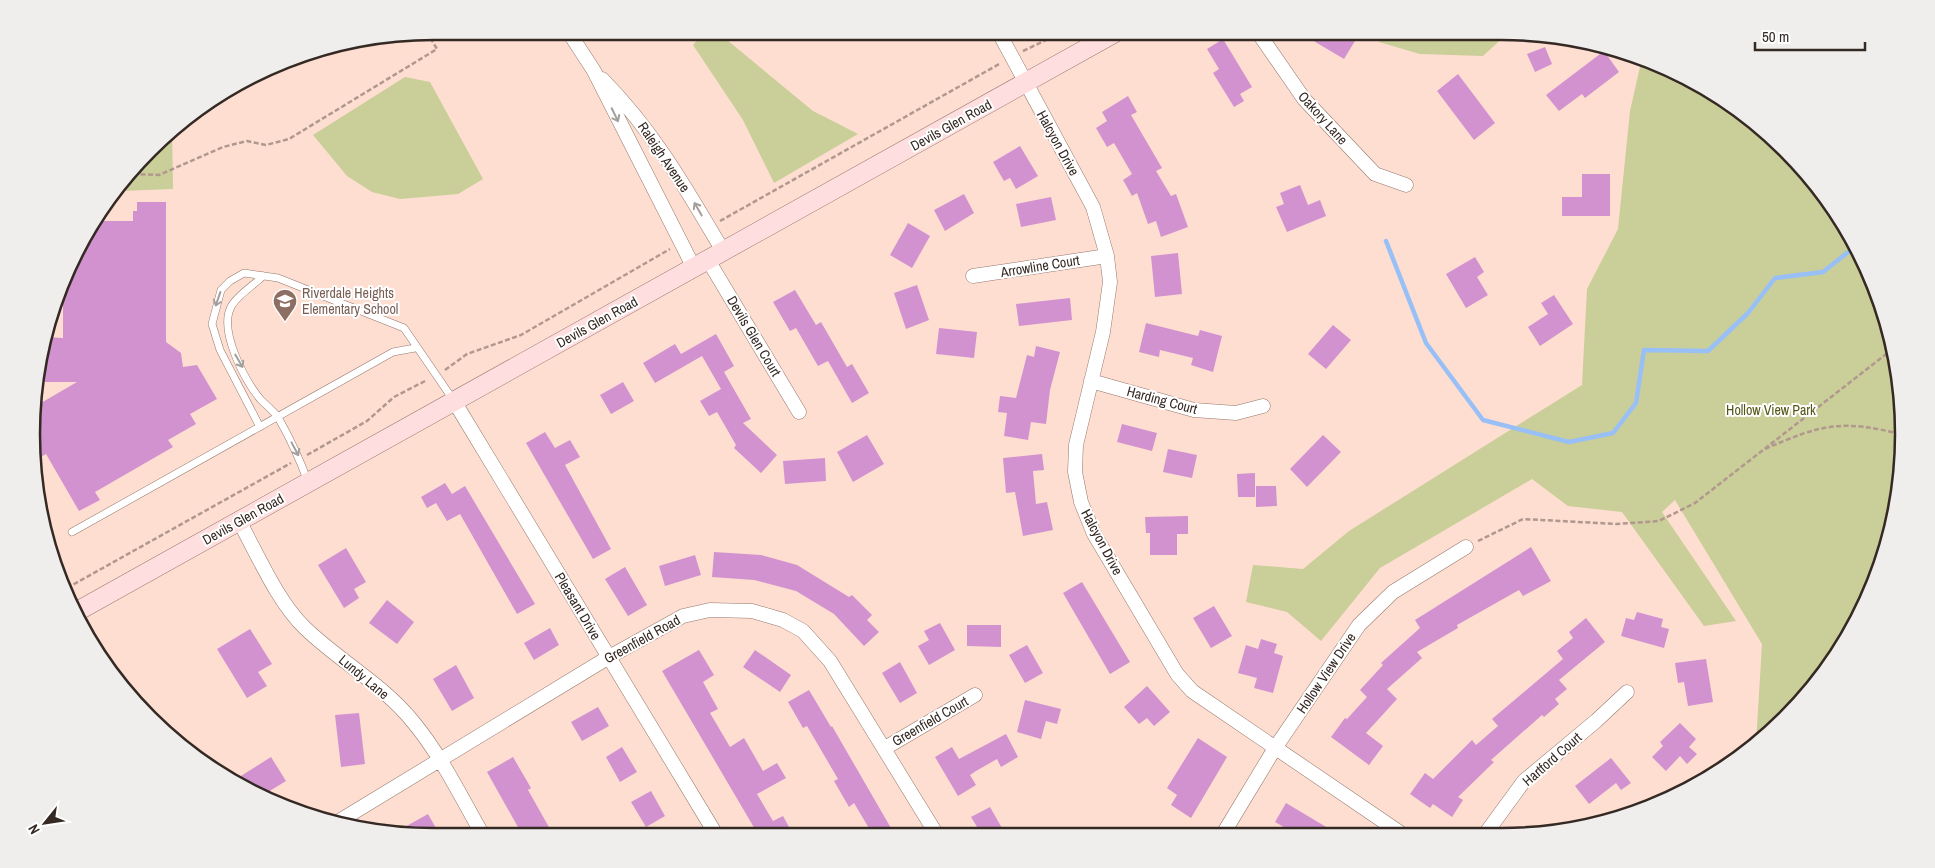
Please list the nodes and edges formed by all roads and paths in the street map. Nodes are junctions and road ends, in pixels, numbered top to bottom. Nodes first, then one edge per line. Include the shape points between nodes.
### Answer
1 (431, 40) edge
2 (574, 40) edge
3 (1003, 40) edge
4 (1047, 40) edge
5 (1102, 40) edge
6 (1263, 40) edge
7 (1012, 57) junction
8 (594, 71) junction
9 (1026, 83) junction
10 (138, 174) edge
11 (1406, 186) dead end
12 (708, 226) junction
13 (680, 242) junction
14 (1107, 256) junction
15 (708, 260) junction
16 (264, 276) junction
17 (973, 276) dead end
18 (416, 348) junction
19 (1886, 354) edge
20 (436, 376) junction
21 (1092, 381) junction
22 (454, 401) junction
23 (1263, 406) dead end
24 (799, 412) dead end
25 (278, 417) junction
26 (260, 427) junction
27 (1895, 433) edge
28 (1762, 451) junction
29 (300, 458) junction
30 (308, 482) junction
31 (239, 521) junction
32 (72, 532) dead end
33 (1466, 547) joint
34 (71, 586) edge
35 (81, 609) edge
36 (609, 657) junction
37 (1627, 692) dead end
38 (975, 695) dead end
39 (885, 748) junction
40 (1275, 748) junction
41 (440, 760) junction
42 (345, 818) edge
43 (479, 828) edge
44 (712, 828) edge
45 (933, 828) edge
46 (1227, 828) edge
47 (1393, 828) edge
48 (1490, 828) edge

1 - 10 path via 436,49 289,139 266,145 247,141 159,175
2 - 8 street, Raleigh Avenue
3 - 7 street, Halcyon Drive
4 - 7 path
5 - 9 main road, Devils Glen Road
6 - 11 street, Oakory Lane via 1304,99 1376,174
7 - 9 street, Halcyon Drive
7 - 12 path via 740,212
12 -> 8 street, Raleigh Avenue via 672,164 632,110
8 -> 13 street, Raleigh Avenue
9 - 14 street, Halcyon Drive via 1093,207
9 - 15 main road, Devils Glen Road
12 - 15 street, Raleigh Avenue
13 - 15 street, Raleigh Avenue
13 - 20 path via 522,335 467,354
14 - 17 street, Arrowline Court
14 - 21 street, Halcyon Drive via 1110,282
15 - 22 main road, Devils Glen Road
15 - 24 street, Devils Glen Court
16 - 18 lane via 278,278 404,328
16 -> 25 lane via 232,305 228,321 233,351 260,398
16 -> 26 lane via 244,273 230,281 221,290 212,324 220,350
18 - 20 lane
18 - 25 lane via 393,352
19 - 28 path
20 - 22 lane
20 - 29 path via 394,397 367,421
21 - 23 street, Harding Court via 1194,410 1236,413
21 - 40 street, Halcyon Drive via 1076,445 1075,472 1081,502 1094,534 1178,674 1192,691
22 - 30 main road, Devils Glen Road
22 - 36 street, Pleasant Drive
25 - 26 lane
25 -> 29 lane
26 - 32 lane
27 - 28 path via 1855,424 1826,426 1798,434
28 - 33 path via 1695,503 1659,520 1617,524 1522,519
29 - 30 lane
29 - 34 path
30 - 31 main road, Devils Glen Road
31 - 35 main road, Devils Glen Road
31 - 41 street, Lundy Lane via 283,600 304,627 393,701 414,723
33 - 40 street, Hollow View Drive via 1393,592 1359,626
36 - 39 street, Greenfield Road via 683,616 710,610 752,611 783,620 803,631 830,661
36 - 41 street, Greenfield Road
36 - 44 street, Pleasant Drive
37 - 48 street, Hartford Court via 1524,781
38 - 39 street, Greenfield Court
39 - 45 street, Greenfield Road
40 - 46 street, Hollow View Drive
40 - 47 street, Halcyon Drive
41 - 42 street, Greenfield Road
41 - 43 street, Lundy Lane

